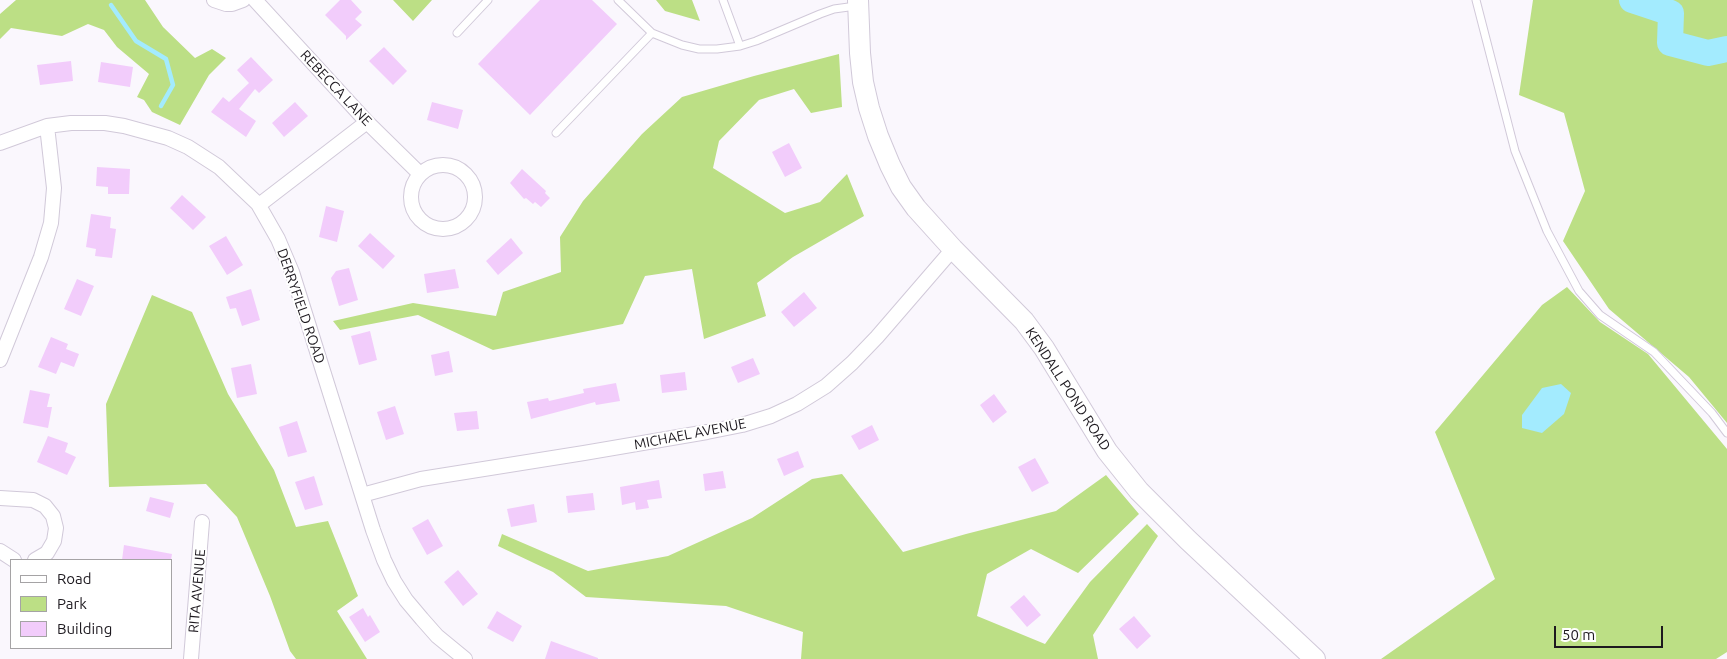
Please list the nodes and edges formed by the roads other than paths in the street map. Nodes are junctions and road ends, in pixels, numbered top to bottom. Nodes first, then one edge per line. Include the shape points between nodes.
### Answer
1 (214, 0) edge
2 (243, 0) edge
3 (255, 0) edge
4 (488, 0) edge
5 (618, 0) edge
6 (723, 0) edge
7 (1476, 0) edge
8 (858, 3) edge
9 (457, 32) dead end
10 (652, 33) junction
11 (740, 46) junction
12 (367, 122) junction
13 (48, 126) junction
14 (556, 133) dead end
15 (0, 143) edge
16 (420, 174) junction
17 (259, 205) junction
18 (953, 249) junction
19 (0, 360) edge
20 (1727, 433) edge
21 (362, 495) junction
22 (0, 498) edge
23 (202, 522) dead end
24 (0, 551) edge
25 (12, 559) edge
26 (37, 559) edge
27 (191, 659) edge
28 (465, 659) edge
29 (1315, 659) edge

1 - 2 street via 232,4
3 - 12 street, REBECCA LANE
4 - 9 lane
5 - 10 lane
6 - 11 lane
7 - 20 lane via 1515,151 1547,232 1579,291 1600,315 1654,352
8 - 11 lane via 820,14
8 - 18 street, KENDALL POND ROAD via 863,82 878,136 901,187
10 - 11 lane via 700,49
10 - 14 lane
12 - 16 street, REBECCA LANE
12 - 17 street
13 - 15 street, DERRYFIELD ROAD
13 - 17 street, DERRYFIELD ROAD via 105,123 168,138 206,157
13 - 19 street via 54,188 51,223
16 - 16 street via 431,167 443,165 465,174 472,185 474,197 472,209 465,220 454,227 441,229 428,226 418,217 411,199 413,186
17 - 21 street, DERRYFIELD ROAD via 292,272
18 - 21 street, MICHAEL AVENUE via 852,363 826,386 771,416 742,425 631,445 421,479
18 - 29 street, KENDALL POND ROAD via 1024,321 1054,363 1107,451 1139,491
21 - 28 street, DERRYFIELD ROAD via 394,581 437,636
22 - 26 street via 33,500 45,506 53,516 56,528 54,541 47,553
23 - 27 street, RITA AVENUE
24 - 25 street

